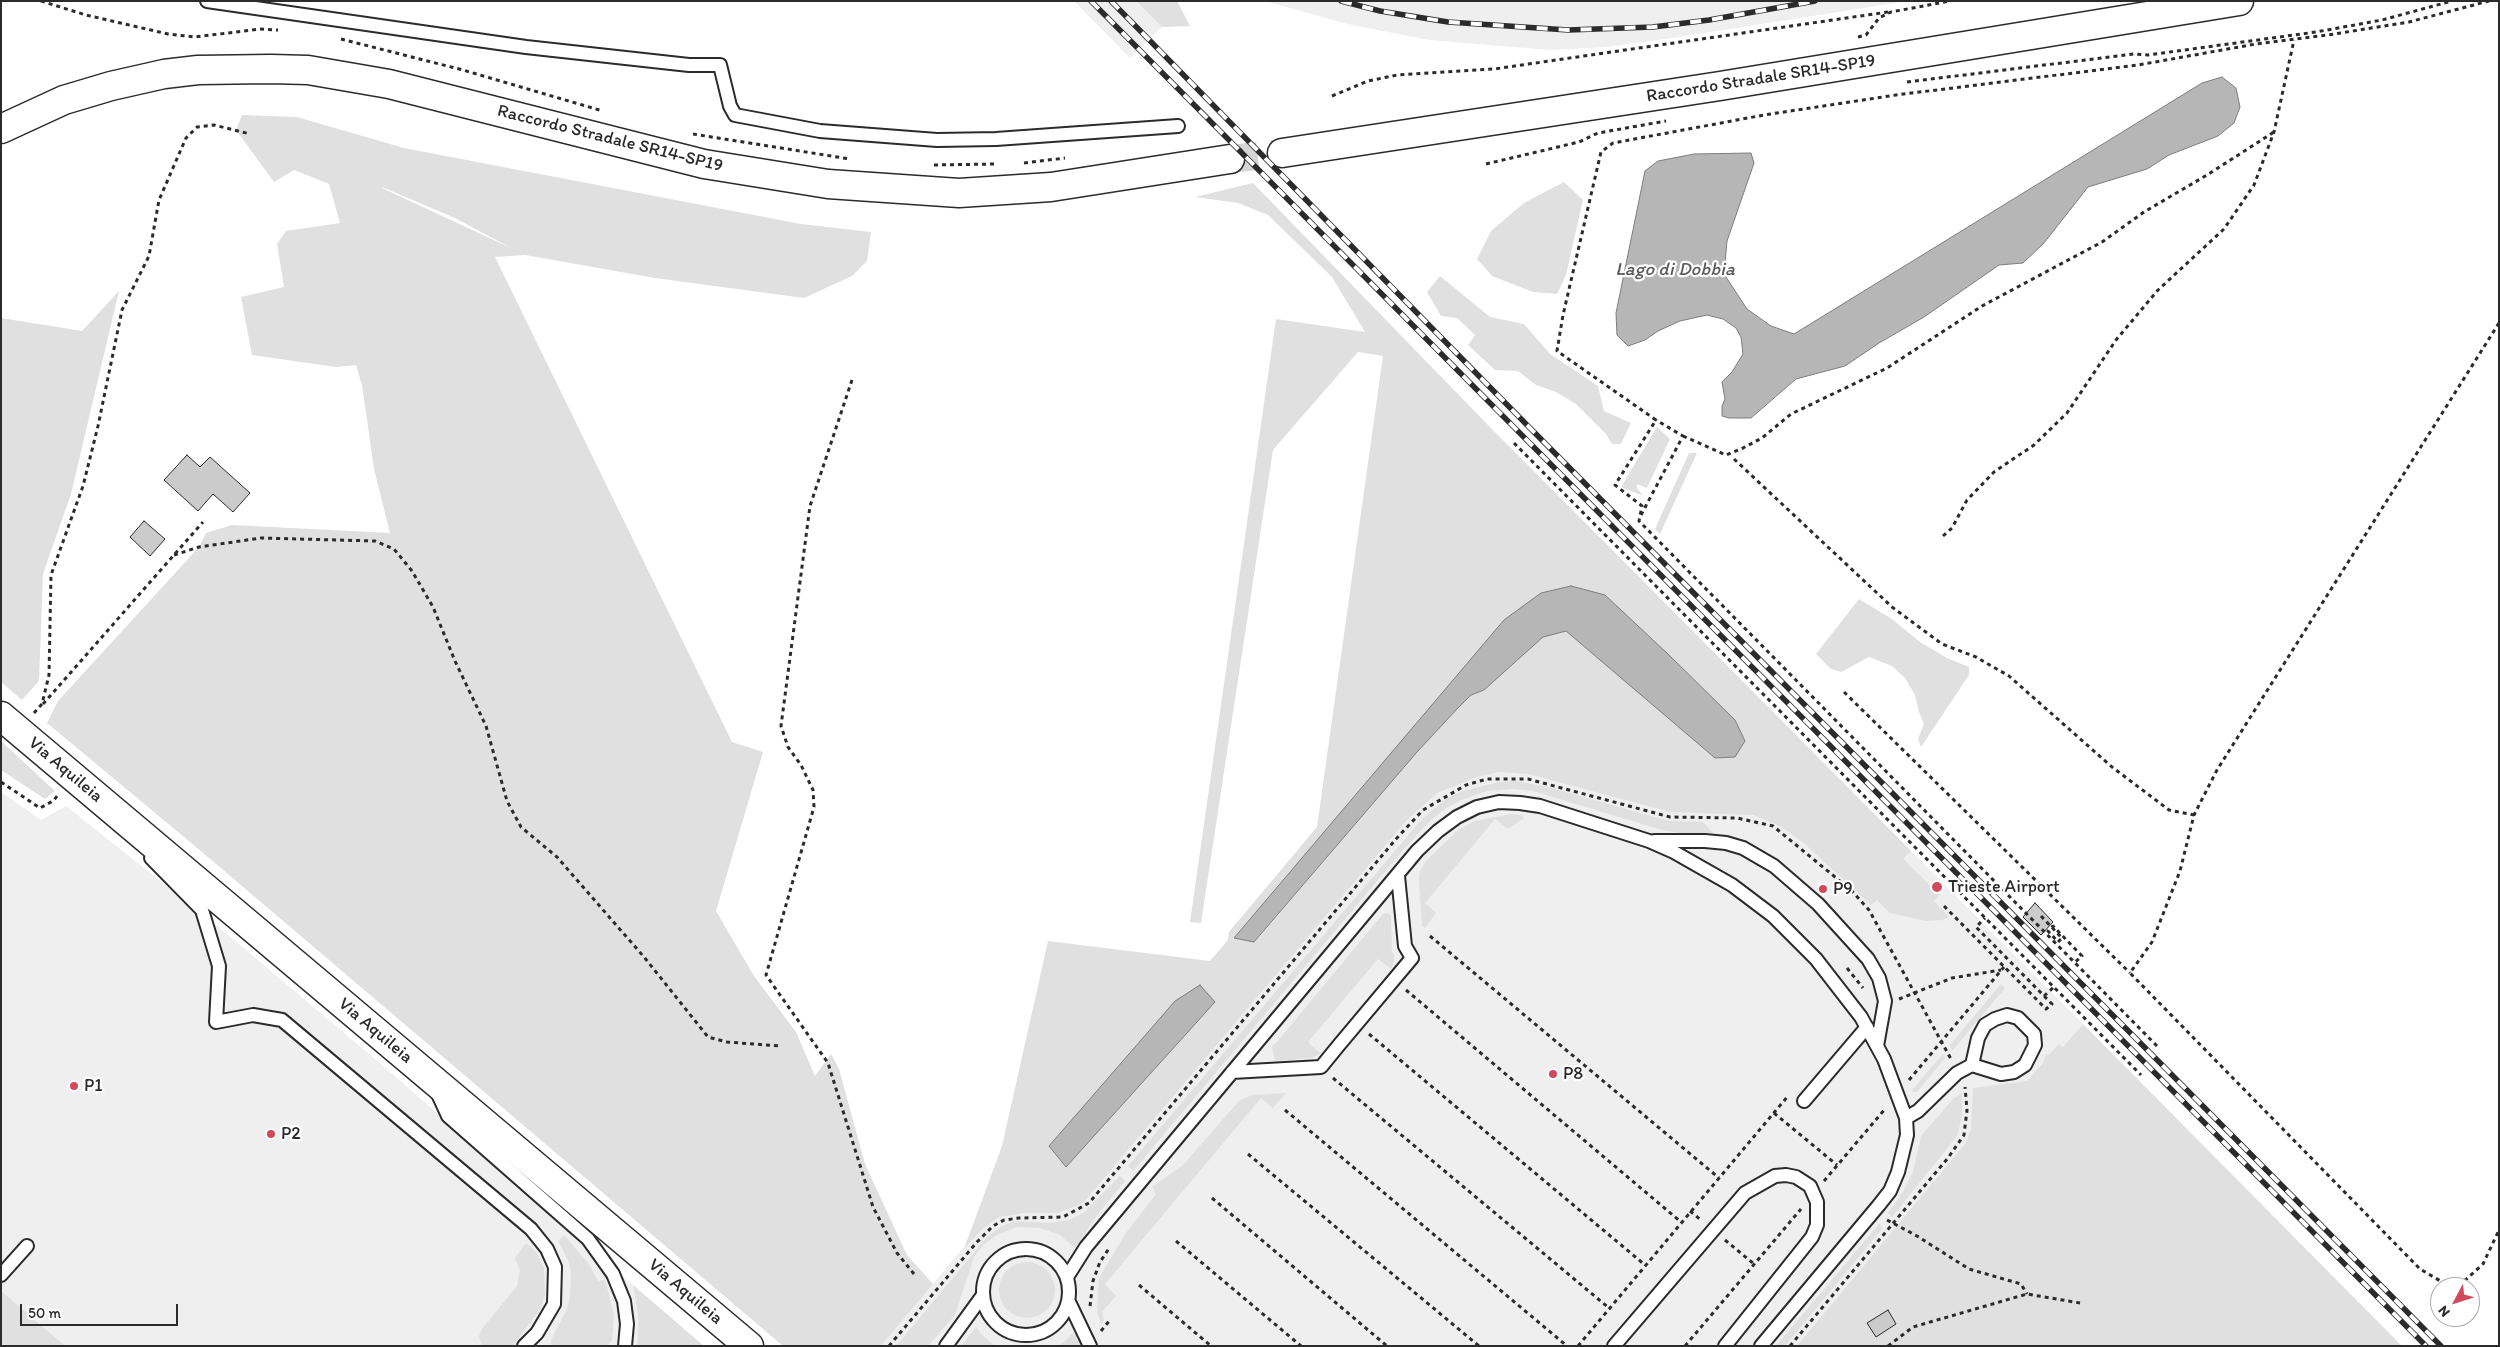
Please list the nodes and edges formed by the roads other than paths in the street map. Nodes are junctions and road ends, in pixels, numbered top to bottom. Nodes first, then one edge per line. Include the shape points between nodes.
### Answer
1 (208, 1) edge
2 (2239, 1) edge
3 (1178, 126) dead end
4 (1, 129) edge
5 (1282, 153) tunnel mouth
6 (1230, 159) tunnel mouth
7 (10, 723) edge
8 (74, 777) junction
9 (1649, 841) junction
10 (1398, 876) junction
11 (1867, 1027) junction
12 (1877, 1046) junction
13 (1972, 1065) junction
14 (1232, 1072) junction
15 (431, 1079) junction
16 (1804, 1101) dead end
17 (1906, 1118) junction
18 (27, 1246) dead end
19 (1, 1275) edge
20 (1067, 1277) junction
21 (983, 1295) junction
22 (1068, 1302) junction
23 (1034, 1335) junction
24 (538, 1340) edge
25 (524, 1346) edge
26 (625, 1346) edge
27 (749, 1346) edge
28 (946, 1346) edge
29 (1016, 1346) edge
30 (1090, 1346) edge
31 (1614, 1346) edge
32 (1726, 1346) edge
33 (1761, 1346) edge

1 - 3 lane via 526,48 689,65 720,65 735,115 820,131 967,140
2 - 5 main road, Raccordo Stradale SR14-SP19 via 1720,86
4 - 6 main road, Raccordo Stradale SR14-SP19 via 64,100 164,74 271,69 308,70 389,84 704,164 828,184 959,192 1005,190 1051,187
7 - 8 main road, Via Aquileia
8 - 15 main road, Via Aquileia
8 - 24 lane via 202,910 219,966 216,1022 253,1016 282,1020 531,1228 547,1249 555,1268 554,1304
9 - 10 lane via 1540,806 1499,802 1477,808 1451,821 1417,851
9 - 11 lane via 1712,872 1773,916 1816,959
9 - 12 lane via 1705,841 1743,848 1774,866 1818,904 1868,959 1879,978 1885,1001
10 - 14 lane
10 - 14 lane via 1405,946 1412,958 1357,1024 1320,1067
11 - 12 lane
11 - 16 lane
12 - 17 lane
13 - 13 lane via 2001,1074 2014,1072 2025,1065 2032,1054 2034,1034 2018,1018 2007,1015 1994,1019 1985,1025 1978,1038
13 - 17 lane via 1957,1073 1918,1111
14 - 20 lane via 1086,1247
15 - 26 lane via 448,1116 588,1239 613,1274 624,1301
15 - 27 main road, Via Aquileia
17 - 33 lane via 1903,1156 1890,1191
18 - 19 lane
20 - 21 lane via 1050,1256 1037,1250 1017,1250 999,1258 990,1269 984,1281
20 - 22 lane
21 - 23 lane via 986,1309 994,1321 1020,1335
21 - 28 lane
22 - 23 lane via 1062,1317 1050,1329
22 - 30 lane
23 - 29 lane
24 - 25 lane
31 - 32 lane via 1745,1193 1768,1180 1786,1175 1803,1181 1814,1192 1818,1214 1812,1238

